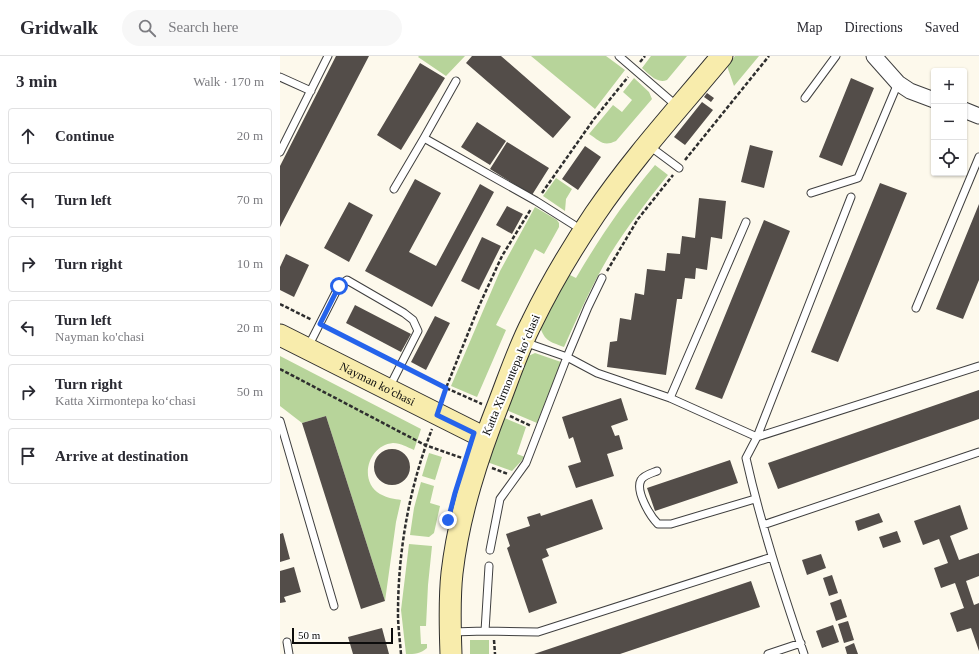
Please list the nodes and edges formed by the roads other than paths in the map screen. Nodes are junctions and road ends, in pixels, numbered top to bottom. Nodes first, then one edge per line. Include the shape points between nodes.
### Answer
1 (328, 56) edge
2 (619, 56) edge
3 (707, 56) edge
4 (722, 56) edge
5 (836, 56) edge
6 (874, 56) edge
7 (280, 77) edge
8 (456, 81) dead end
9 (898, 83) junction
10 (311, 91) junction
11 (805, 98) dead end
12 (931, 99) edge
13 (675, 104) junction
14 (967, 111) edge
15 (979, 116) edge
16 (424, 138) junction
17 (648, 145) junction
18 (280, 152) edge
19 (979, 157) edge
20 (679, 168) road end
21 (394, 189) dead end
22 (811, 193) dead end
23 (851, 196) dead end
24 (746, 222) dead end
25 (574, 226) junction
26 (602, 278) road end
27 (916, 308) dead end
28 (280, 335) edge
29 (523, 341) junction
30 (307, 349) junction
31 (567, 357) junction
32 (979, 366) edge
33 (388, 390) junction
34 (670, 398) junction
35 (280, 421) edge
36 (479, 436) junction
37 (757, 437) junction
38 (979, 452) edge
39 (657, 470) dead end
40 (755, 499) junction
41 (763, 525) junction
42 (490, 550) dead end
43 (772, 557) junction
44 (489, 566) dead end
45 (334, 606) dead end
46 (485, 631) junction
47 (450, 632) junction
48 (287, 642) dead end
49 (800, 643) junction
50 (290, 654) edge
51 (437, 654) edge
52 (451, 654) edge
53 (768, 654) edge
54 (804, 654) edge

1 - 10 lane
2 - 13 lane
3 - 13 main road, Katta Xirmontepa koʻchasi
4 - 13 main road, Katta Xirmontepa koʻchasi
5 - 11 lane
6 - 9 street
7 - 10 lane
8 - 16 lane
9 - 12 street via 910,91
9 - 22 lane via 858,178
10 - 18 lane
13 - 17 main road, Katta Xirmontepa koʻchasi
13 - 25 main road, Katta Xirmontepa koʻchasi via 614,169
14 - 15 street
16 - 21 lane
16 - 25 lane via 536,201
17 - 20 lane
17 - 29 main road, Katta Xirmontepa koʻchasi via 594,215 531,322
19 - 27 lane
23 - 37 lane
24 - 34 lane
25 - 36 main road, Katta Xirmontepa koʻchasi via 514,334
26 - 31 lane
28 - 30 main road, Nayman ko'chasi
29 - 31 lane
29 - 36 main road, Katta Xirmontepa koʻchasi
30 - 33 main road, Nayman ko'chasi
30 - 33 lane via 339,286 347,280 404,313 413,320 418,331
31 - 34 lane via 597,373
31 - 42 lane via 526,463 500,499
32 - 37 lane
33 - 36 main road, Nayman ko'chasi
34 - 37 lane
35 - 45 lane
36 - 47 main road, Katta Xirmontepa koʻchasi via 452,573
36 - 51 main road, Katta Xirmontepa koʻchasi via 455,493 442,549 437,580
37 - 40 lane via 746,458
38 - 41 lane
39 - 40 lane via 642,479 640,491 652,518 658,524 671,524
40 - 41 lane
41 - 43 lane
43 - 46 lane via 538,632
43 - 49 lane
44 - 46 lane
46 - 47 lane
47 - 52 main road, Katta Xirmontepa koʻchasi
48 - 50 lane
49 - 53 lane
49 - 54 lane

